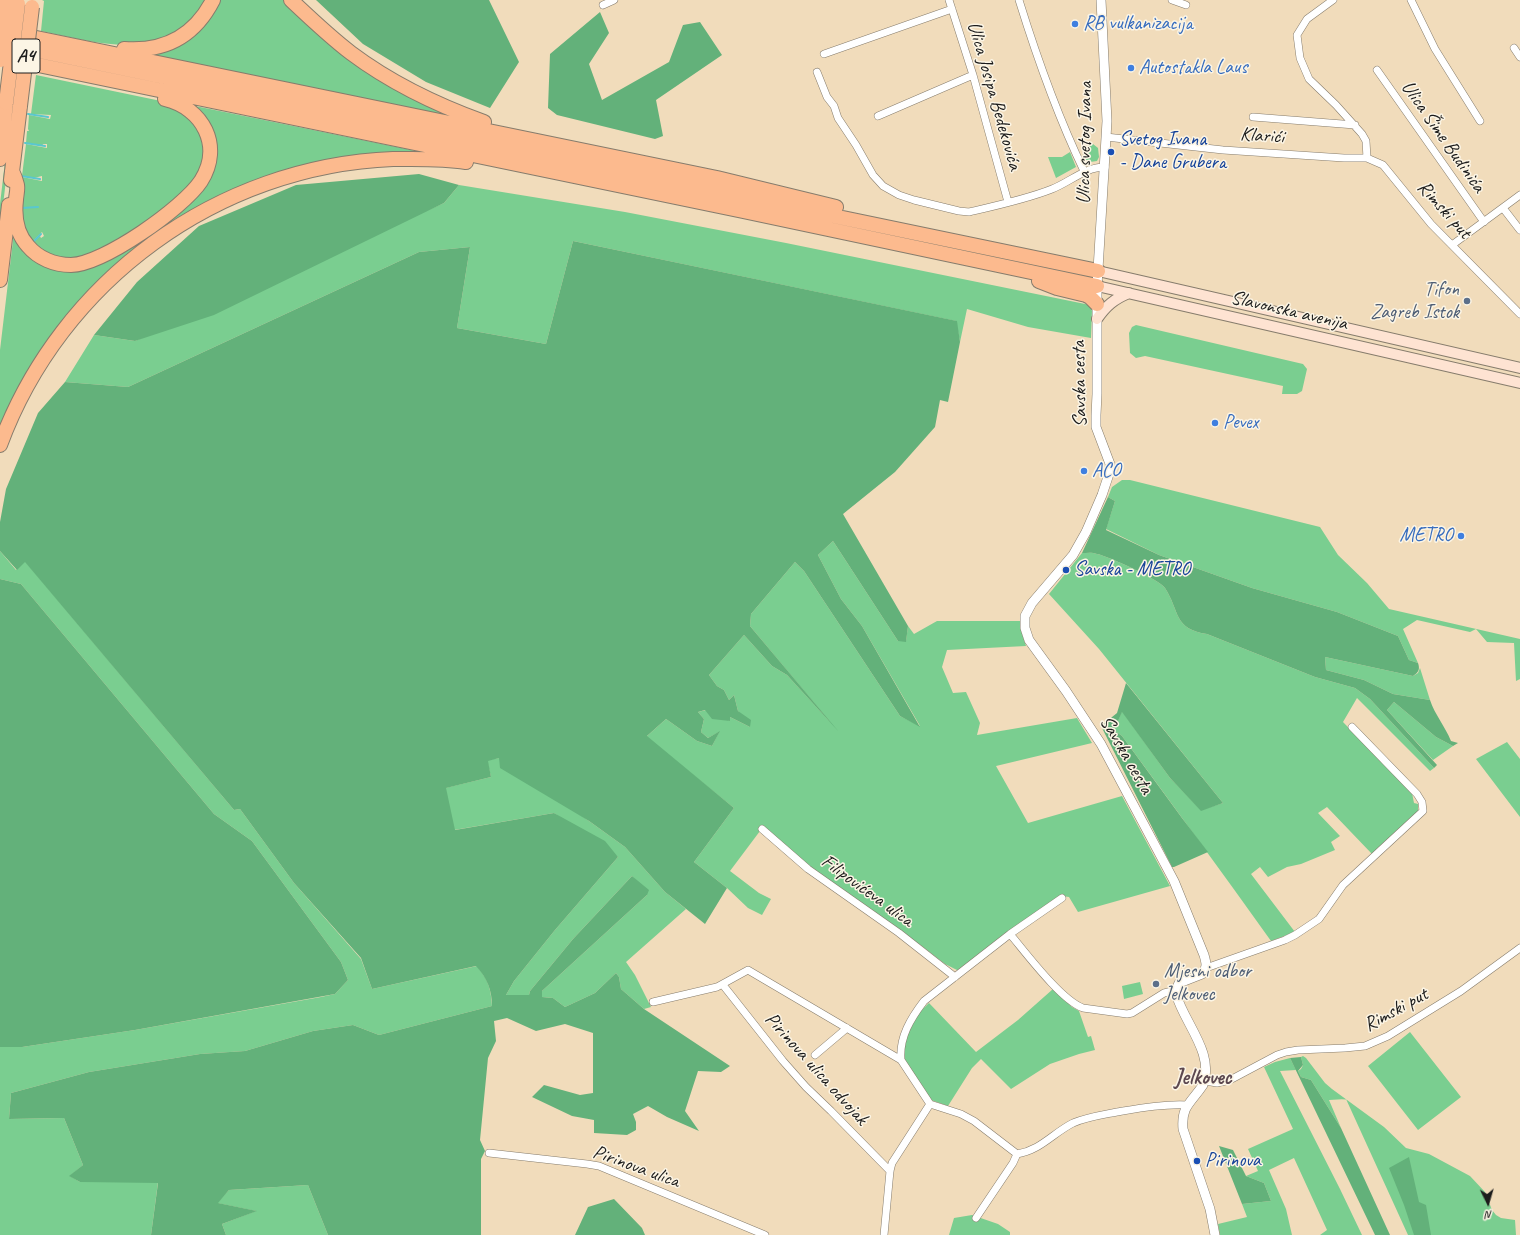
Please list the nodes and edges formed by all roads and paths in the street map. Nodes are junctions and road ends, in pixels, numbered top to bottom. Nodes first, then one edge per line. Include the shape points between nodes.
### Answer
1 (213, 0) edge
2 (291, 0) edge
3 (614, 0) edge
4 (949, 0) edge
5 (1019, 0) edge
6 (1101, 0) edge
7 (1172, 0) edge
8 (1333, 0) edge
9 (1411, 0) edge
10 (12, 1) edge
11 (33, 2) edge
12 (604, 5) dead end
13 (1186, 5) dead end
14 (952, 9) junction
15 (0, 30) edge
16 (0, 43) edge
17 (68, 45) junction
18 (1514, 48) dead end
19 (824, 54) dead end
20 (1520, 57) edge
21 (0, 58) edge
22 (1377, 70) dead end
23 (817, 72) dead end
24 (973, 75) junction
25 (130, 84) junction
26 (13, 104) junction
27 (878, 116) dead end
28 (1253, 117) dead end
29 (1480, 121) dead end
30 (1355, 125) junction
31 (1106, 137) junction
32 (527, 138) junction
33 (1367, 158) junction
34 (0, 159) edge
35 (1105, 168) junction
36 (12, 171) junction
37 (546, 171) junction
38 (1084, 171) junction
39 (1520, 195) edge
40 (1008, 202) junction
41 (1503, 208) junction
42 (1484, 222) junction
43 (886, 227) junction
44 (1520, 230) edge
45 (1452, 245) junction
46 (1022, 270) junction
47 (1098, 271) junction
48 (0, 280) edge
49 (1097, 286) junction
50 (1130, 293) junction
51 (1097, 304) junction
52 (1520, 314) edge
53 (1097, 319) junction
54 (1520, 368) edge
55 (1520, 383) edge
56 (0, 445) edge
57 (1352, 727) dead end
58 (762, 829) dead end
59 (1062, 898) dead end
60 (1010, 934) junction
61 (1520, 948) edge
62 (1206, 968) junction
63 (955, 977) junction
64 (723, 985) junction
65 (1176, 990) junction
66 (653, 1002) dead end
67 (847, 1028) junction
68 (815, 1055) dead end
69 (901, 1060) junction
70 (1205, 1080) junction
71 (930, 1104) junction
72 (1187, 1105) junction
73 (489, 1153) dead end
74 (1018, 1154) junction
75 (890, 1171) junction
76 (976, 1218) dead end
77 (765, 1235) edge
78 (884, 1235) edge
79 (1215, 1235) edge

1 - 17 highway via 193,28 160,47 131,50 83,44
2 - 32 highway via 350,52 383,76 457,113 508,128
3 - 12 street
4 - 14 street, Ulica Josipa Bedekovića
5 - 38 street via 1033,44
6 - 31 street, Ulica svetog Ivana
7 - 13 street
8 - 30 street via 1308,19 1297,35 1300,58 1309,79
9 - 29 street via 1435,49
10 - 21 highway, bridge
10 - 26 highway, A4, bridge
11 - 26 highway, A4, bridge
14 - 19 street
14 - 24 street, Ulica Josipa Bedekovića
15 - 17 highway
16 - 43 highway
17 - 32 highway
18 - 20 street
21 - 25 highway
22 - 42 street, Ulica Šime Budinića
23 - 40 street via 838,118 873,175 883,186 914,200 959,211 969,212
24 - 27 street
24 - 40 street, Ulica Josipa Bedekovića
25 - 36 highway via 147,95 171,100 193,112 202,124 209,141 208,164 200,182 158,220 122,244 91,260 71,265 50,262 33,251 20,234 15,214 17,186
25 - 37 highway
26 - 34 highway, A4
26 - 36 highway, A4
28 - 30 street
30 - 33 street via 1366,141
31 - 33 street, Klarići via 1223,150
31 - 35 street, Ulica svetog Ivana
32 - 43 highway via 794,196 872,217
33 - 45 street, Rimski put via 1383,165 1431,224
35 - 38 street
35 - 47 street, Ulica svetog Ivana
36 - 48 highway, A4
37 - 46 highway
37 - 56 highway via 533,174 456,160 370,160 334,165 291,176 253,189 198,214 148,246 73,317 35,372
38 - 40 street via 1055,188
39 - 41 street
41 - 42 street
41 - 44 street
42 - 45 street
43 - 47 highway
45 - 52 street, Rimski put
46 - 49 highway
46 - 51 highway via 1043,283 1086,295
47 - 49 street, Ulica svetog Ivana
47 - 54 main road, Slavonska avenija
49 - 50 main road, Slavonska avenija
49 - 51 street, Savska cesta
50 - 53 main road via 1108,304
50 - 55 main road, Slavonska avenija
51 - 53 street, Savska cesta
53 - 62 street, Savska cesta via 1096,427 1110,464 1110,471 1086,532 1073,555 1032,603 1025,616 1025,628 1029,640 1101,744 1171,875 1204,955
57 - 62 street via 1418,794 1423,811 1343,885 1319,919 1310,926 1285,940
58 - 63 street, Filipovićeva ulica via 808,869
59 - 60 street
60 - 63 street
60 - 65 street via 1077,1006 1127,1014 1164,993
61 - 70 street, Rimski put via 1461,991 1388,1036 1365,1046 1286,1052 1230,1080 1217,1083
62 - 65 street via 1202,974 1179,983
63 - 69 street via 924,1001 913,1014 902,1044
64 - 66 street, Pirinova ulica odvojak
64 - 67 street, Pirinova ulica odvojak via 748,970
64 - 75 street, Pirinova ulica odvojak via 806,1087
65 - 70 street via 1177,999 1201,1049 1206,1066
67 - 68 street, Pirinova ulica odvojak
67 - 69 street, Pirinova ulica odvojak
69 - 71 street, Pirinova ulica odvojak
70 - 72 street
71 - 74 street via 974,1121
71 - 75 street via 892,1163
72 - 74 street via 1172,1104 1099,1115 1072,1124 1046,1143
72 - 79 street via 1182,1119 1183,1129 1210,1209
73 - 77 street, Pirinova ulica via 599,1166
74 - 76 street
75 - 78 street

